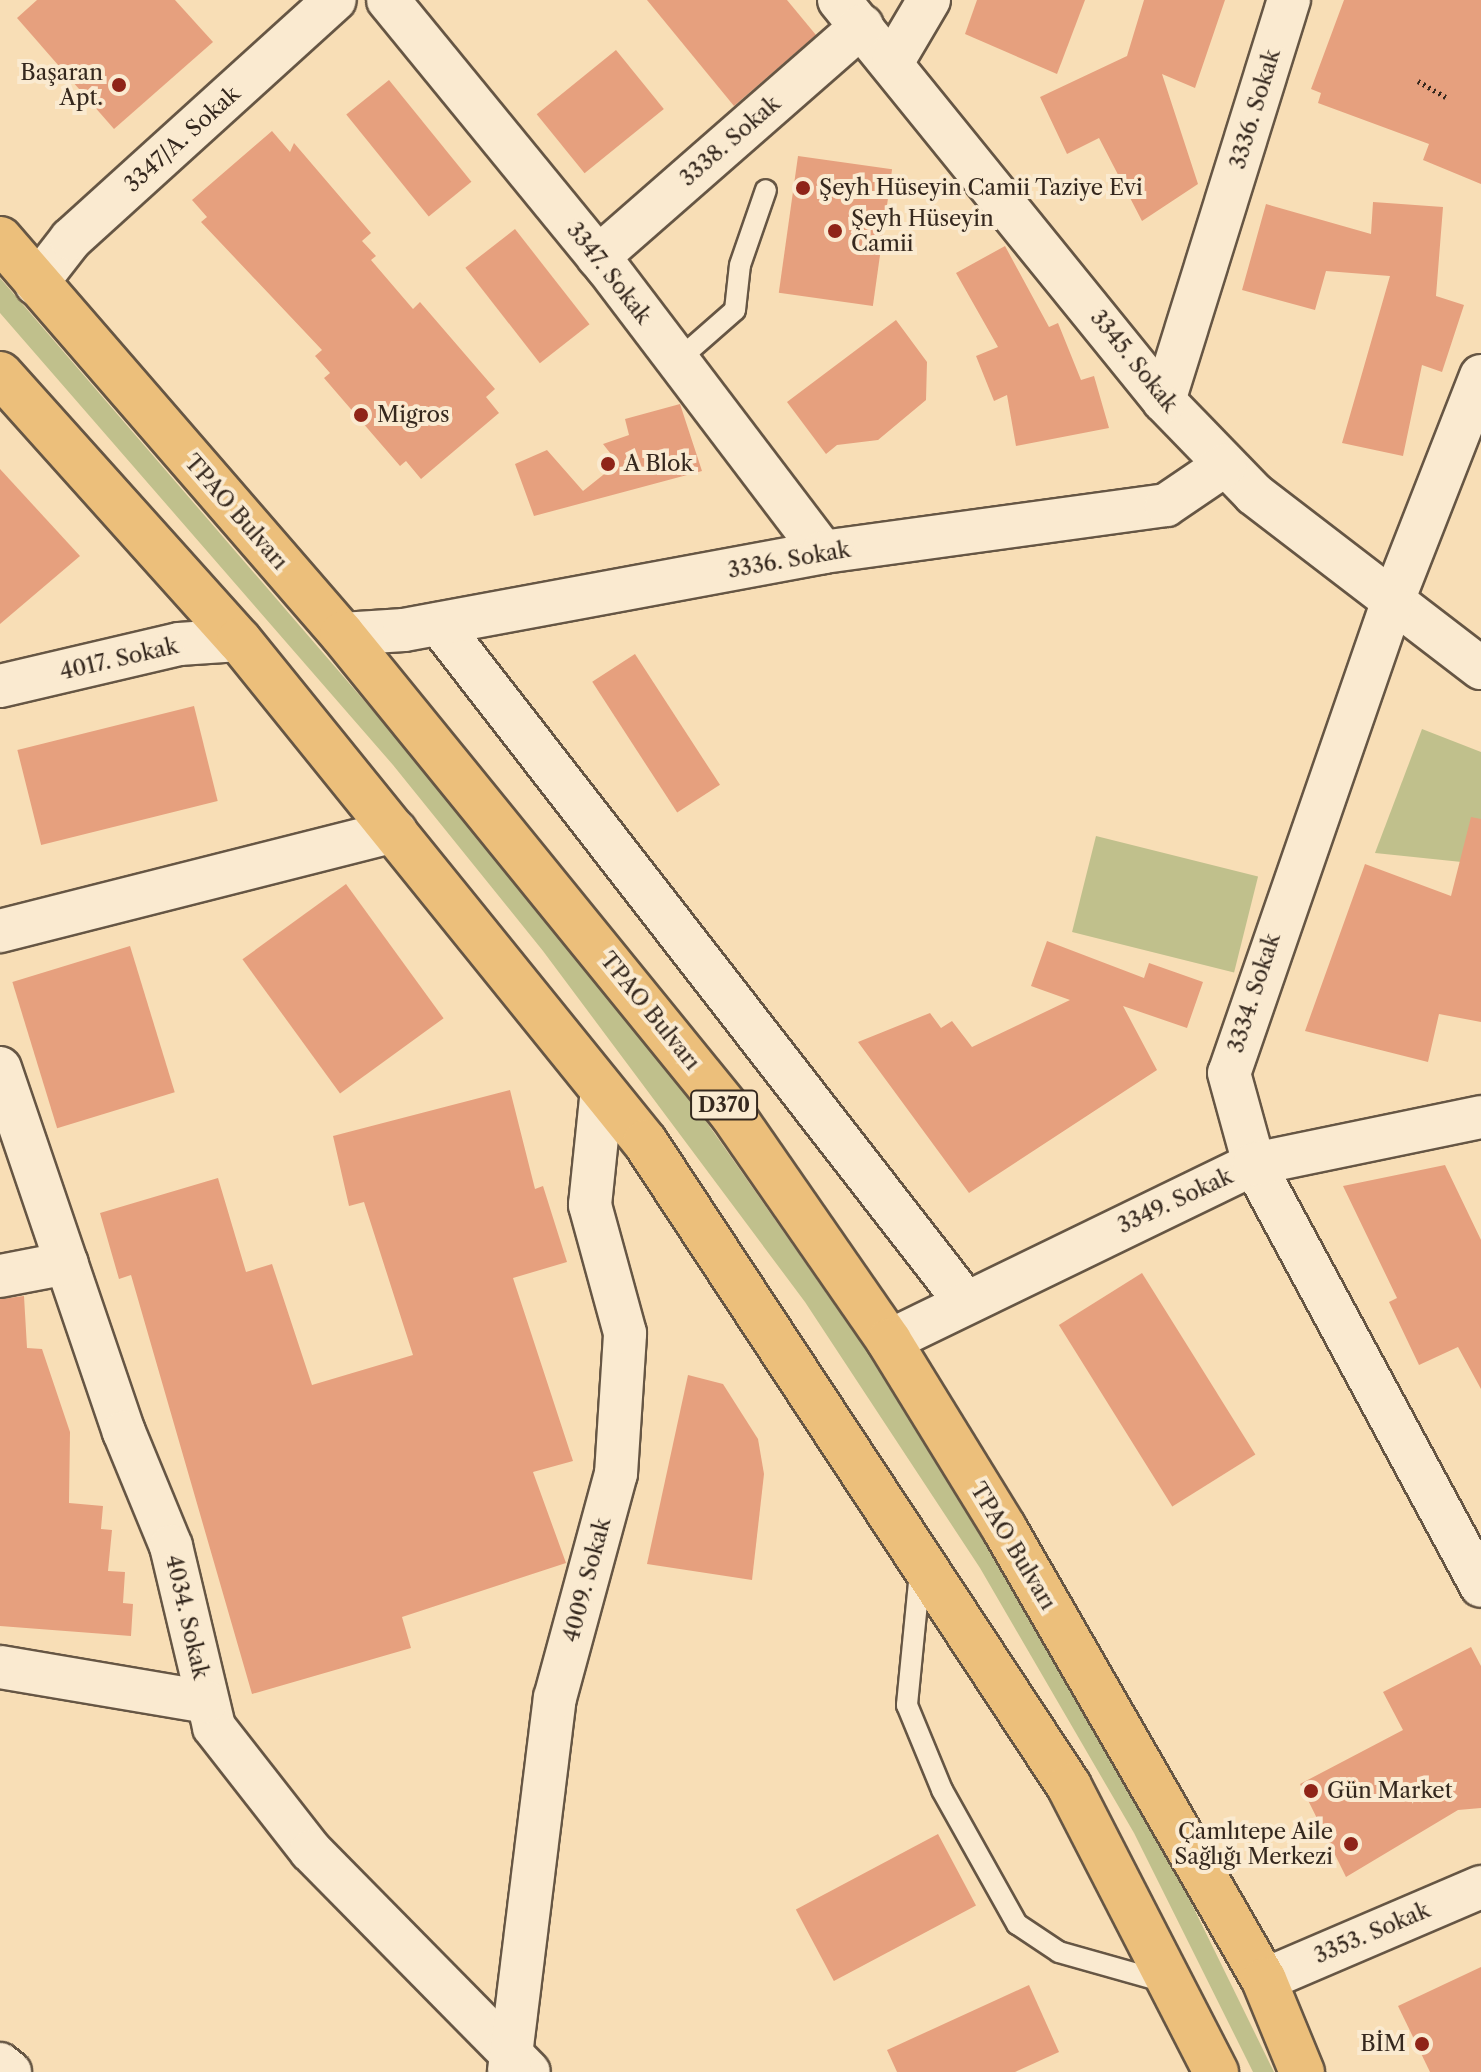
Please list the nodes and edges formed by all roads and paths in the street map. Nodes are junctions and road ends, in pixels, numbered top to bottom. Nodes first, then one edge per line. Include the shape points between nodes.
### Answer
1 (335, 0) edge
2 (388, 0) edge
3 (929, 0) edge
4 (1289, 0) edge
5 (850, 13) edge
6 (893, 61) junction
7 (1418, 81) dead end
8 (1446, 97) dead end
9 (766, 190) dead end
10 (0, 239) edge
11 (598, 257) junction
12 (36, 284) junction
13 (677, 361) junction
14 (0, 374) edge
15 (1481, 376) edge
16 (1164, 401) junction
17 (1225, 465) junction
18 (823, 552) junction
19 (1391, 606) junction
20 (439, 624) junction
21 (342, 634) junction
22 (239, 640) junction
23 (1481, 668) edge
24 (0, 686) edge
25 (396, 831) junction
26 (0, 931) edge
27 (0, 1068) edge
28 (602, 1089) junction
29 (1481, 1117) edge
30 (1254, 1164) junction
31 (67, 1263) junction
32 (0, 1276) edge
33 (964, 1300) junction
34 (889, 1341) junction
35 (921, 1552) junction
36 (1481, 1586) edge
37 (0, 1667) edge
38 (206, 1702) junction
39 (1481, 1887) edge
40 (1264, 1980) junction
41 (1174, 1985) junction
42 (0, 2064) edge
43 (516, 2065) edge
44 (10, 2072) edge
45 (1216, 2072) edge
46 (1302, 2072) edge

1 - 12 street, 3347/A. Sokak via 71,239
2 - 11 street, 3347. Sokak
3 - 6 street
4 - 16 street, 3336. Sokak
5 - 6 street, 3345. Sokak
5 - 11 street, 3338. Sokak
6 - 16 street, 3345. Sokak
7 - 8 path
9 - 13 lane via 740,265 735,310
10 - 12 highway, TPAO Bulvarı / D370
11 - 13 street, 3347. Sokak
12 - 21 highway, TPAO Bulvarı / D370
13 - 18 street, 3347. Sokak
14 - 22 highway
15 - 19 street, 3334. Sokak
16 - 17 street, 3345. Sokak
17 - 18 street, 3336. Sokak via 1166,505
17 - 19 street, 3345. Sokak
18 - 20 street, 3336. Sokak
19 - 23 street, 3345. Sokak
19 - 30 street, 3334. Sokak via 1229,1073
20 - 21 street, 3336. Sokak
20 - 33 street
21 - 34 highway, TPAO Bulvarı / D370 via 722,1102
22 - 24 street, 4017. Sokak via 179,644
22 - 25 highway
25 - 26 street
25 - 28 highway
27 - 31 street, 4034. Sokak
28 - 35 highway
28 - 43 street, 4009. Sokak via 590,1205 625,1333 616,1474 555,1698
29 - 30 street, 3349. Sokak
30 - 33 street, 3349. Sokak
30 - 36 street, 3334. Sokak
31 - 32 street
31 - 38 street, 4034. Sokak via 171,1546
33 - 34 street, 3349. Sokak
34 - 40 highway, TPAO Bulvarı / D370
35 - 41 highway via 1069,1786
35 - 41 lane via 907,1705 942,1790 1017,1924 1059,1952
37 - 38 street
38 - 43 street, 4034. Sokak via 214,1727 311,1851
39 - 40 street, 3353. Sokak
40 - 46 highway, TPAO Bulvarı / D370
41 - 45 highway
42 - 44 street

